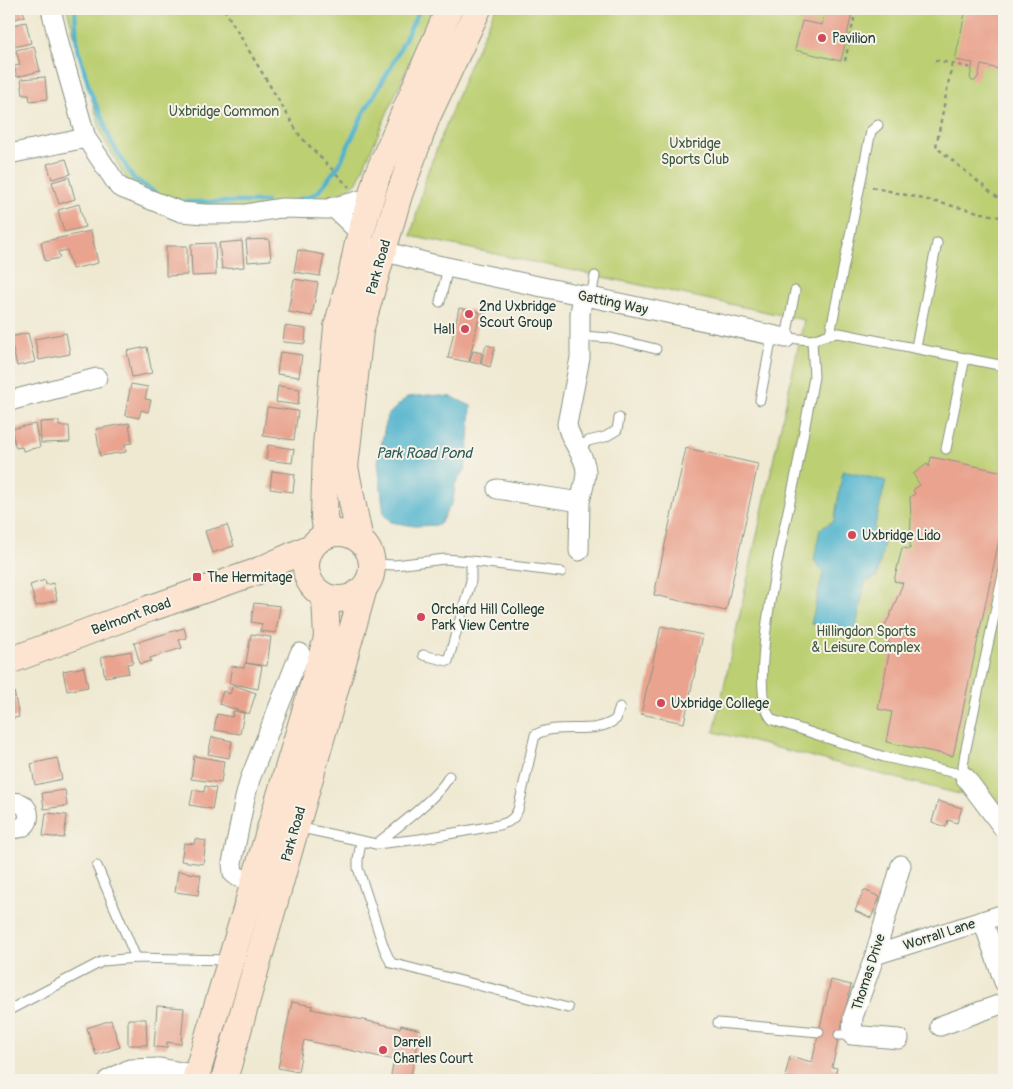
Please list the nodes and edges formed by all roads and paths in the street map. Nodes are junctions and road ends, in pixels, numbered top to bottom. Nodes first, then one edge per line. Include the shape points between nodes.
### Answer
1 (51, 9) edge
2 (224, 9) edge
3 (449, 9) edge
4 (478, 9) edge
5 (856, 9) edge
6 (935, 60) dead end
7 (845, 61) dead end
8 (952, 64) junction
9 (972, 68) dead end
10 (878, 125) dead end
11 (86, 138) junction
12 (9, 154) edge
13 (860, 184) junction
14 (360, 193) junction
15 (1004, 204) edge
16 (333, 207) junction
17 (1004, 218) edge
18 (359, 239) junction
19 (937, 243) dead end
20 (382, 251) junction
21 (448, 267) junction
22 (595, 276) dead end
23 (795, 291) dead end
24 (587, 296) junction
25 (440, 302) dead end
26 (830, 334) junction
27 (581, 336) junction
28 (779, 337) junction
29 (812, 340) junction
30 (916, 348) junction
31 (656, 349) dead end
32 (965, 358) junction
33 (1004, 366) edge
34 (97, 378) dead end
35 (9, 400) edge
36 (760, 400) dead end
37 (619, 418) dead end
38 (946, 449) dead end
39 (578, 450) junction
40 (497, 489) dead end
41 (580, 502) junction
42 (360, 540) junction
43 (319, 541) junction
44 (579, 551) dead end
45 (471, 561) junction
46 (372, 564) junction
47 (1004, 570) edge
48 (561, 572) dead end
49 (253, 573) junction
50 (316, 588) junction
51 (364, 588) junction
52 (300, 653) dead end
53 (424, 655) dead end
54 (9, 661) edge
55 (620, 707) dead end
56 (449, 776) dead end
57 (965, 777) junction
58 (13, 801) edge
59 (9, 827) edge
60 (296, 827) junction
61 (1004, 829) edge
62 (361, 841) junction
63 (376, 844) junction
64 (901, 865) dead end
65 (97, 866) dead end
66 (255, 882) junction
67 (1004, 914) edge
68 (983, 920) junction
69 (875, 955) junction
70 (136, 958) junction
71 (231, 960) junction
72 (1004, 982) edge
73 (1004, 1003) edge
74 (568, 1008) dead end
75 (9, 1010) edge
76 (718, 1023) dead end
77 (940, 1026) dead end
78 (819, 1032) dead end
79 (899, 1039) dead end
80 (196, 1078) edge
81 (108, 1080) edge
82 (224, 1080) edge

1 - 11 street
2 - 14 path via 300,136 337,175
3 - 14 main road, Park Road via 381,167
4 - 20 main road, Park Road via 427,117
5 - 7 path
6 - 8 path
8 - 9 path
8 - 15 path via 936,147
10 - 13 lane via 871,131
11 - 12 street
11 - 16 street via 118,187 181,212 245,214 281,208
13 - 17 path
13 - 26 lane
14 - 16 street
14 - 18 main road, Park Road
16 - 18 street
18 - 20 street, Gatting Way
18 - 43 main road, Park Road via 337,327 326,446 324,516
19 - 30 lane
20 - 21 street, Gatting Way
20 - 42 main road, Park Road via 360,331 345,467
21 - 24 street, Gatting Way
21 - 25 lane
22 - 24 lane
23 - 28 lane
24 - 27 street via 580,314
24 - 28 street, Gatting Way
26 - 29 lane
26 - 30 lane
27 - 31 lane via 611,338
27 - 39 street via 567,424 568,433
28 - 29 lane
28 - 36 lane
29 - 57 lane via 814,377 768,606 762,676 765,708 773,720 884,758
30 - 32 lane
32 - 33 lane
32 - 38 lane
34 - 35 street
37 - 39 lane via 616,430 588,441
39 - 41 street via 586,470
40 - 41 street
41 - 44 street
42 - 43 main road via 338,533
42 - 46 main road via 369,551
43 - 49 main road, Belmont Road
43 - 50 main road via 306,564
45 - 46 lane via 445,559 395,565
45 - 48 lane
45 - 53 lane via 470,581 448,661
46 - 51 main road via 370,578
47 - 57 lane via 964,753
49 - 50 main road
49 - 54 main road, Belmont Road
50 - 51 main road via 335,600 354,596
50 - 66 main road, Park Road via 327,638
51 - 60 main road, Park Road
52 - 66 street via 248,788 232,863 233,874
55 - 63 lane via 616,720 606,725 545,730 535,735 518,810 508,822
56 - 63 lane via 443,786
57 - 61 street
58 - 59 street via 28,813 27,823 16,829
60 - 62 lane
60 - 82 main road, Park Road
62 - 63 lane
62 - 74 lane via 358,868 391,963
64 - 69 street, Thomas Drive
65 - 70 lane
66 - 71 main road, Park Road
67 - 68 street, Worrall Lane
68 - 69 street, Worrall Lane
68 - 72 street
69 - 79 street, Thomas Drive via 846,1035
70 - 71 lane
70 - 75 lane via 104,961
71 - 80 main road, Park Road
73 - 77 street
76 - 78 lane
80 - 81 street via 160,1068 130,1069

